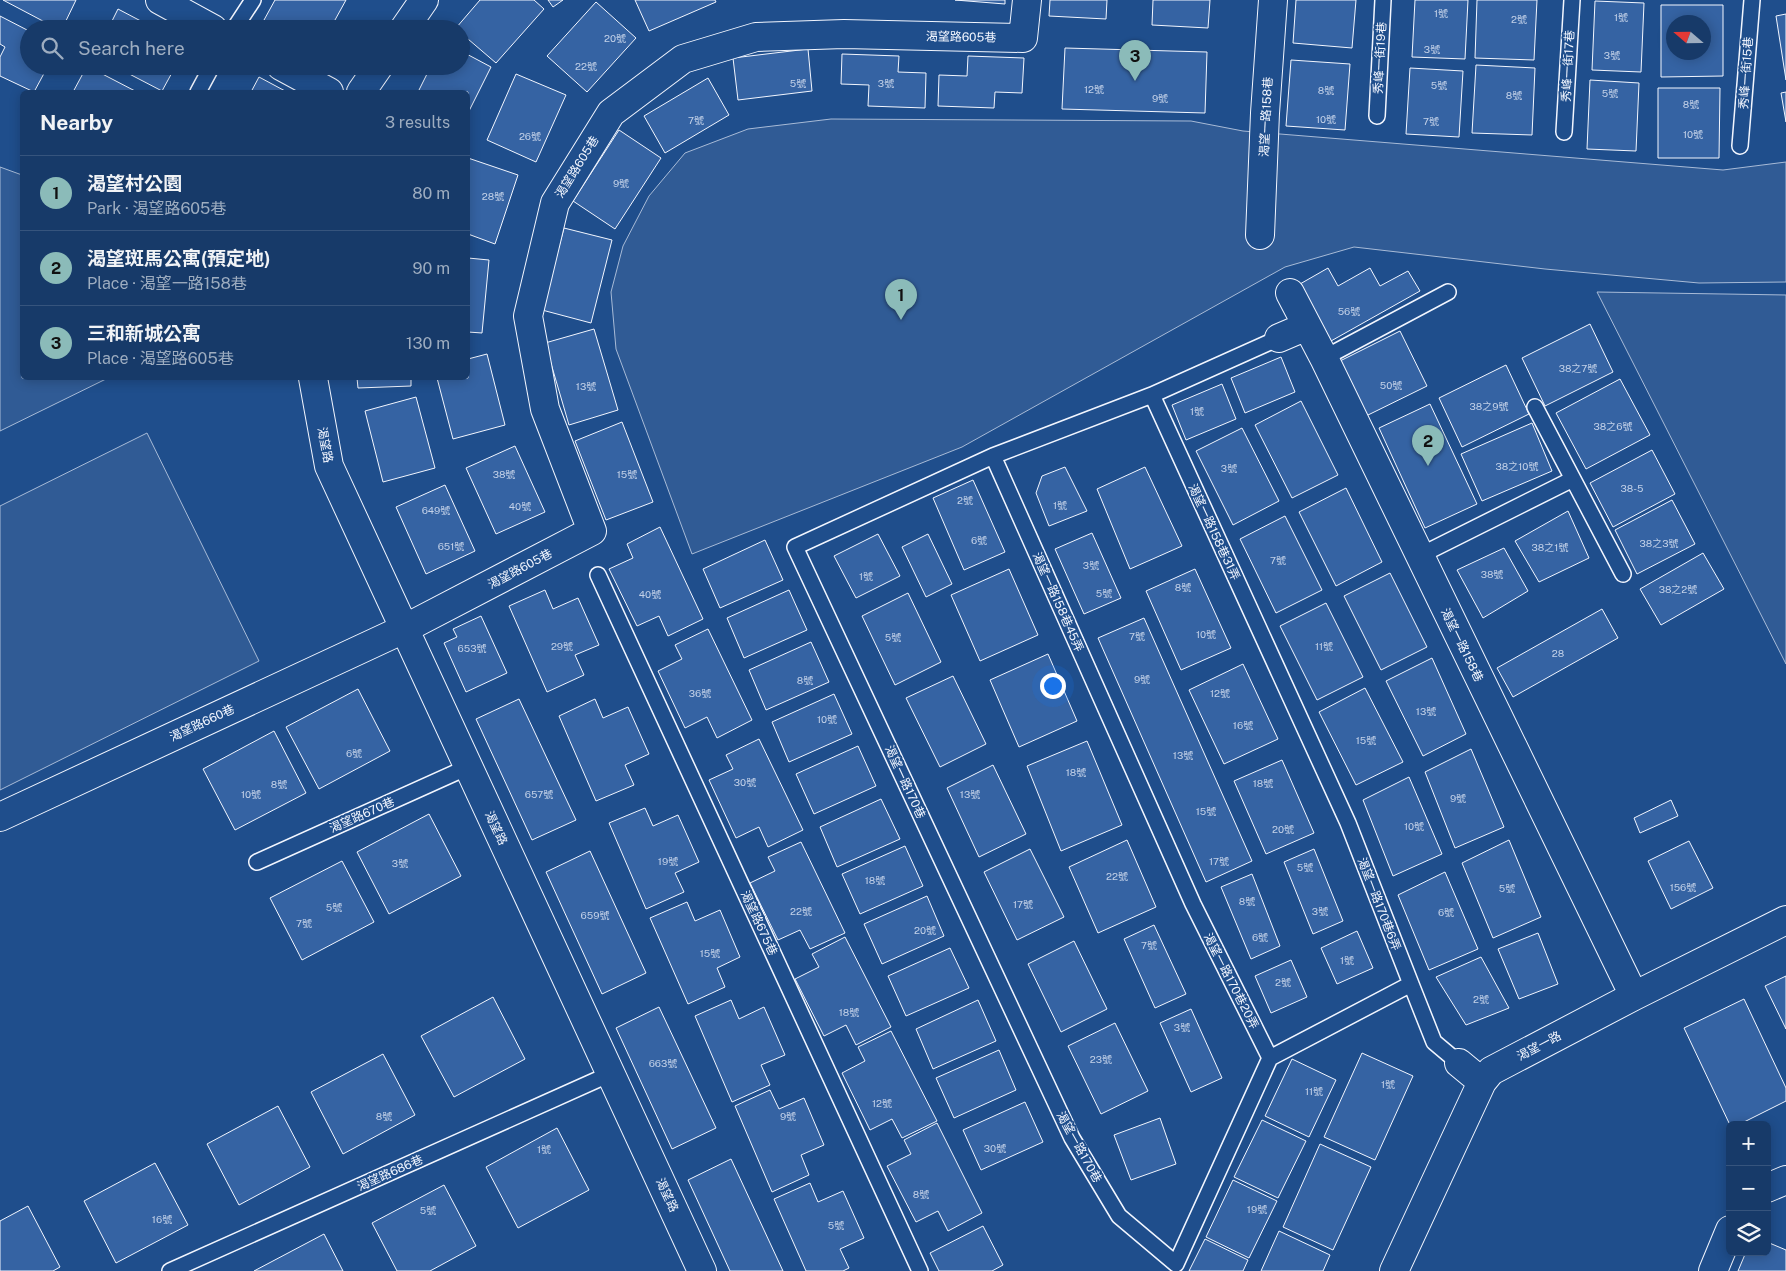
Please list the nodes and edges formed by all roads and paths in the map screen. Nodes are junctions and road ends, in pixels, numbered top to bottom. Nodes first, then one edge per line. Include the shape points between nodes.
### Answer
1 (160, 0) edge
2 (253, 0) edge
3 (424, 0) edge
4 (1027, 0) edge
5 (1273, 0) edge
6 (1383, 0) edge
7 (1572, 0) edge
8 (1752, 0) edge
9 (197, 20) edge
10 (240, 20) edge
11 (410, 20) edge
12 (207, 75) edge
13 (298, 75) edge
14 (373, 75) edge
15 (199, 90) edge
16 (325, 90) edge
17 (363, 90) edge
18 (1377, 116) dead end
19 (1564, 132) dead end
20 (1740, 146) dead end
21 (1260, 235) dead end
22 (1448, 292) dead end
23 (1290, 293) dead end
24 (1307, 326) junction
25 (1279, 338) joint
26 (1324, 358) junction
27 (313, 380) edge
28 (1152, 395) junction
29 (1535, 407) dead end
30 (992, 456) junction
31 (1572, 480) junction
32 (1419, 556) junction
33 (1623, 574) dead end
34 (598, 575) dead end
35 (404, 629) junction
36 (468, 767) junction
37 (0, 817) edge
38 (1348, 823) joint
39 (257, 862) dead end
40 (1193, 904) joint
41 (1786, 920) edge
42 (1410, 984) junction
43 (1634, 996) junction
44 (1270, 1058) junction
45 (1459, 1063) joint
46 (610, 1074) junction
47 (1482, 1082) junction
48 (1786, 1180) edge
49 (1771, 1186) edge
50 (1726, 1240) edge
51 (170, 1271) edge
52 (702, 1271) edge
53 (920, 1271) edge
54 (1394, 1271) edge
55 (1713, 1271) edge

1 - 9 street
2 - 10 lane
3 - 11 street
4 - 35 street, 渴望路605巷 via 1023,38 844,34 756,37 683,59 611,113 555,203 528,316 545,409 592,532
5 - 21 street, 渴望一路158巷
6 - 18 lane, 秀峰一街19巷
7 - 19 lane, 秀峰一街17巷
8 - 20 lane, 秀峰一街15巷
12 - 15 lane
13 - 16 street
14 - 17 street
22 - 26 lane
23 - 24 street, 渴望一路158巷
24 - 25 street
24 - 26 street, 渴望一路158巷
25 - 28 lane
26 - 32 street, 渴望一路158巷
27 - 35 street, 渴望路 via 329,466
28 - 30 lane
28 - 38 lane, 渴望一路158巷31弄
29 - 31 lane
30 - 40 lane, 渴望一路158巷45弄
30 - 44 lane, 渴望一路170巷 via 795,547 1072,1138 1119,1216 1176,1264
31 - 32 lane
31 - 33 lane
32 - 43 street, 渴望一路158巷
34 - 53 lane, 渴望路675巷
35 - 36 street, 渴望路
35 - 37 street, 渴望路660巷
36 - 39 lane, 渴望路670巷
36 - 46 street, 渴望路
38 - 42 lane, 渴望一路170巷6弄
40 - 44 lane, 渴望一路170巷20弄
41 - 43 street, 渴望一路
42 - 44 lane
42 - 45 lane via 1434,1042
43 - 47 street, 渴望一路 via 1491,1071
45 - 47 street
46 - 51 lane, 渴望路686巷
46 - 52 street, 渴望路
47 - 54 street, 渴望一路
48 - 49 street
50 - 55 street

